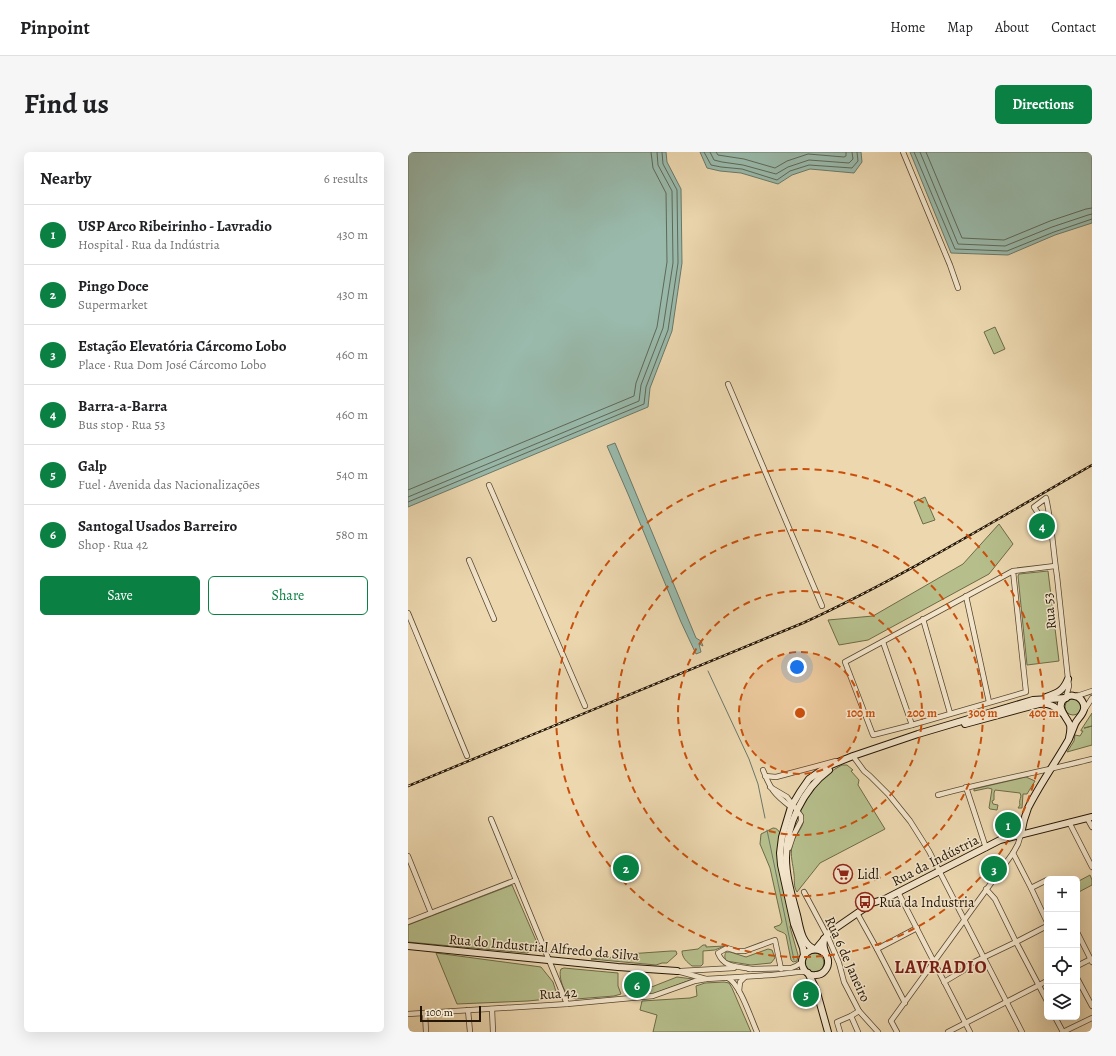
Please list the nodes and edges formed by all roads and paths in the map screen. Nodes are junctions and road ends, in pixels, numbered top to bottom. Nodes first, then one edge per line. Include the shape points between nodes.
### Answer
1 (903, 152) edge
2 (958, 288) dead end
3 (728, 384) dead end
4 (489, 485) dead end
5 (1052, 534) junction
6 (468, 560) dead end
7 (1055, 566) junction
8 (1013, 570) junction
9 (966, 596) junction
10 (822, 606) dead end
11 (408, 612) edge
12 (494, 619) dead end
13 (923, 619) junction
14 (413, 625) junction
15 (408, 627) edge
16 (883, 642) junction
17 (1068, 679) junction
18 (1069, 686) junction
19 (1092, 691) edge
20 (1077, 696) junction
21 (1066, 698) junction
22 (1092, 698) edge
23 (1037, 699) junction
24 (989, 702) junction
25 (585, 706) dead end
26 (1084, 711) junction
27 (950, 714) junction
28 (1064, 715) junction
29 (1079, 717) junction
30 (912, 725) junction
31 (1069, 738) junction
32 (878, 748) junction
33 (467, 756) dead end
34 (854, 756) junction
35 (1092, 760) edge
36 (1051, 768) junction
37 (763, 770) dead end
38 (766, 776) junction
39 (966, 787) junction
40 (938, 795) dead end
41 (794, 807) junction
42 (1090, 817) edge
43 (491, 819) dead end
44 (1069, 822) junction
45 (1092, 827) edge
46 (1021, 834) junction
47 (986, 848) junction
48 (1013, 853) junction
49 (408, 856) edge
50 (1092, 866) edge
51 (940, 871) junction
52 (516, 880) junction
53 (1044, 882) edge
54 (1032, 888) junction
55 (986, 889) junction
56 (804, 892) dead end
57 (898, 892) junction
58 (431, 913) junction
59 (857, 913) junction
60 (1044, 915) edge
61 (964, 920) junction
62 (408, 922) edge
63 (917, 928) junction
64 (1044, 928) edge
65 (826, 937) junction
66 (1080, 938) edge
67 (1016, 942) junction
68 (408, 946) edge
69 (815, 949) junction
70 (877, 949) junction
71 (804, 955) junction
72 (827, 956) junction
73 (984, 957) junction
74 (549, 960) junction
75 (1091, 960) edge
76 (802, 962) junction
77 (934, 962) junction
78 (1080, 965) edge
79 (751, 969) junction
80 (781, 969) junction
81 (677, 971) junction
82 (807, 973) junction
83 (819, 975) junction
84 (745, 977) junction
85 (728, 978) junction
86 (706, 979) junction
87 (944, 982) junction
88 (1044, 982) edge
89 (1080, 984) edge
90 (1039, 985) junction
91 (816, 989) junction
92 (739, 991) junction
93 (1044, 995) edge
94 (1007, 1002) junction
95 (904, 1003) junction
96 (567, 1004) junction
97 (1092, 1006) edge
98 (492, 1009) junction
99 (468, 1010) junction
100 (860, 1011) junction
101 (425, 1013) junction
102 (408, 1014) edge
103 (852, 1016) junction
104 (1092, 1018) edge
105 (1057, 1020) edge
106 (965, 1023) junction
107 (426, 1032) edge
108 (470, 1032) edge
109 (493, 1032) edge
110 (757, 1032) edge
111 (828, 1032) edge
112 (840, 1032) edge
113 (858, 1032) edge
114 (878, 1032) edge
115 (897, 1032) edge
116 (948, 1032) edge
117 (970, 1032) edge
118 (1022, 1032) edge
119 (1063, 1032) edge

1 - 2 street
3 - 10 street
4 - 25 street
5 - 5 street, Rua 53 via 1034,507 1046,498 1049,513
5 - 7 street, Rua 53
6 - 12 street
7 - 8 street
7 - 17 street, Rua 53
8 - 9 street
8 - 24 street via 1026,692
9 - 13 street
9 - 24 street
11 - 14 street
13 - 16 street
13 - 27 street
14 - 15 street
14 - 33 street
16 - 30 street
16 - 30 street via 845,662 873,735
17 - 18 street, Rua 53
17 - 23 street via 1059,692
18 - 20 street, Rua 53
18 - 21 street, Rua 53
19 - 20 street
20 - 21 street
20 - 26 street via 1084,704
21 - 23 street
21 - 28 street via 1061,707
22 - 26 street
23 - 32 street
24 - 27 street
26 - 29 street
27 - 30 street
28 - 29 street via 1072,719
28 - 31 street via 1070,726
28 - 32 street via 1053,705 1039,704
29 - 31 street
31 - 36 street
32 - 34 street
34 - 38 street via 776,777
34 - 41 street via 826,767 809,779
34 - 51 street via 864,771 889,794 910,821
35 - 36 street
36 - 39 street
36 - 46 street via 1028,808
37 - 38 street
38 - 41 street via 770,787 786,796
39 - 40 street
39 - 47 street
41 - 69 street via 786,858 791,892 802,935 809,947
41 - 71 street via 782,837 780,860 794,924
42 - 44 street, Rua da Indústria
42 - 45 street
43 - 52 street
44 - 46 street, Rua da Indústria
44 - 50 street
46 - 47 street, Rua da Indústria via 1000,840
46 - 48 street
47 - 51 street, Rua da Indústria
48 - 54 street
48 - 55 street
49 - 58 street
51 - 57 street, Rua da Indústria
51 - 61 street
52 - 58 street
52 - 74 street
53 - 54 street
54 - 60 street
55 - 61 street
55 - 67 street via 995,899
56 - 65 street, Rua 6 de Janeiro
57 - 59 street, Rua da Indústria via 872,903
57 - 63 street
58 - 62 street
59 - 65 street, Rua da Indústria
59 - 70 street
61 - 73 street
61 - 77 street
63 - 70 street
63 - 77 street
64 - 67 street
65 - 69 street, Rua da Indústria
65 - 72 street via 823,947
65 - 100 street, Rua 6 de Janeiro via 839,963 844,982
66 - 75 street
67 - 73 street
67 - 90 street
68 - 74 street, Rua do Industrial Alfredo da Silva
69 - 71 street
69 - 72 street
70 - 95 street
71 - 76 street
72 - 83 street via 827,967
73 - 87 street
73 - 94 street
74 - 81 street, Rua do Industrial Alfredo da Silva
74 - 96 street
75 - 78 street
76 - 80 street via 794,967
76 - 82 street
77 - 87 street
77 - 95 street
79 - 80 street
79 - 80 street via 725,964 718,953 727,948 745,951 775,940
79 - 81 street
81 - 86 street
82 - 83 street
82 - 84 street
82 - 91 street
83 - 91 street
84 - 85 street
84 - 92 street via 740,982
85 - 86 street
85 - 92 street
86 - 96 street, Rua 42 via 653,996
87 - 106 street
88 - 90 street
89 - 97 street
90 - 93 street
90 - 94 street
91 - 111 street
92 - 110 street
94 - 106 street
94 - 118 street
95 - 115 street via 891,1021
96 - 98 street, Rua 42
98 - 99 street, Rua 42
98 - 109 street
99 - 101 street, Rua 42
99 - 108 street
100 - 103 street
100 - 114 street, Rua 6 de Janeiro
101 - 102 street, Rua 42
101 - 107 street
103 - 112 street via 837,1022
103 - 113 street
104 - 119 street
105 - 119 street
106 - 116 street
106 - 117 street

